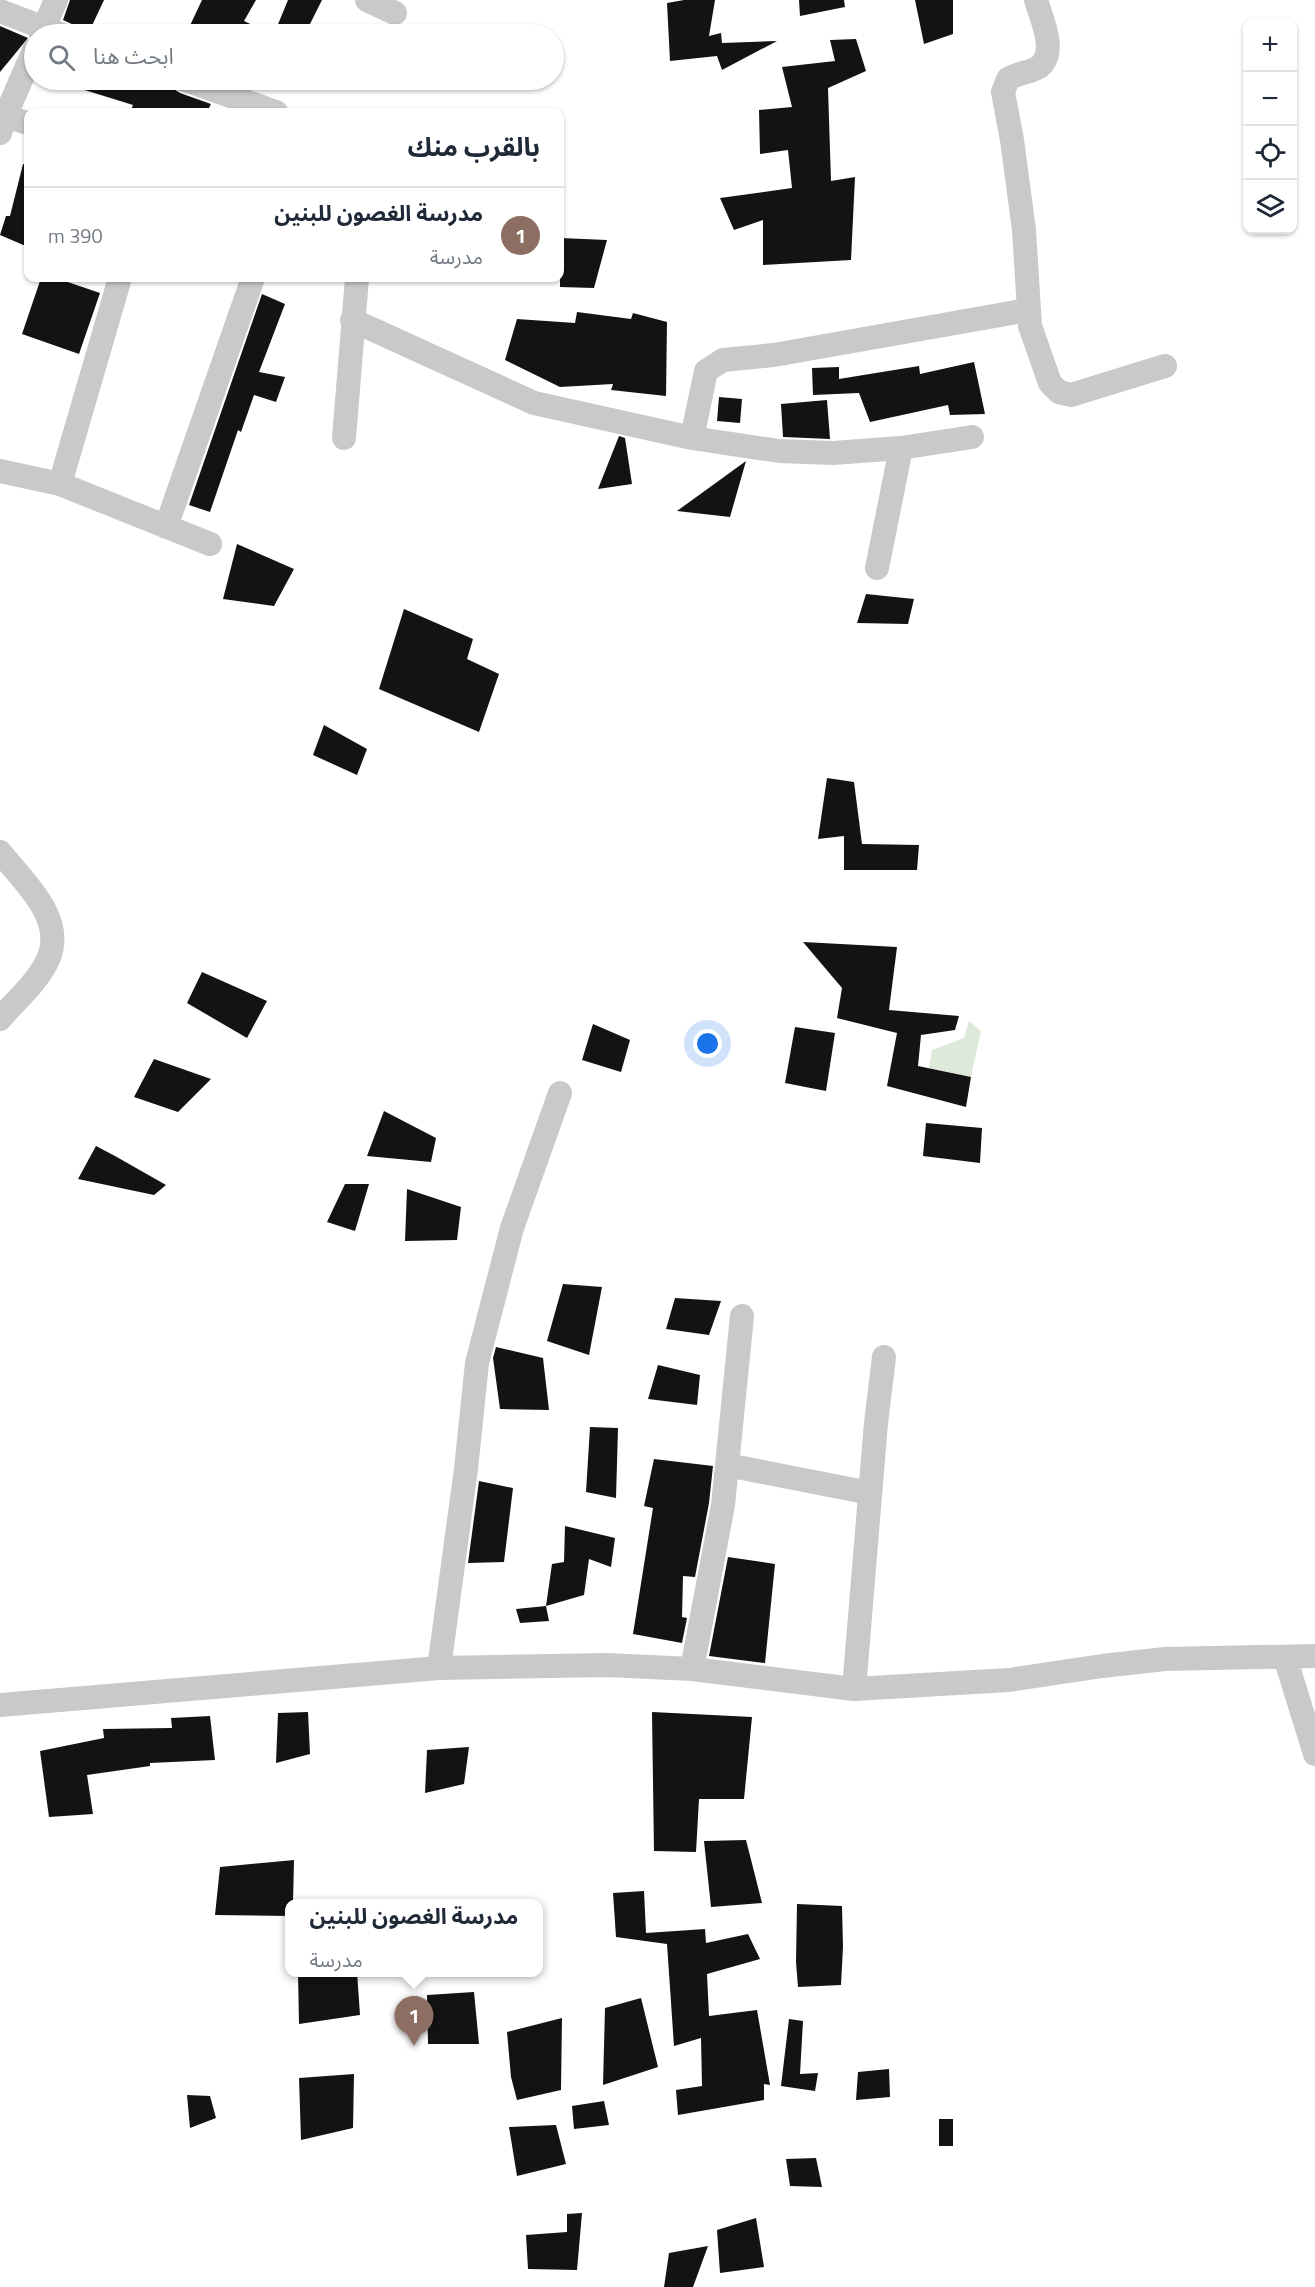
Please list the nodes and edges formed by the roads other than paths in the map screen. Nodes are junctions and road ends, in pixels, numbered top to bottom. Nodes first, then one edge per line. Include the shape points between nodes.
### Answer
1 (56, 0) edge
2 (367, 0) edge
3 (1036, 0) edge
4 (0, 11) edge
5 (395, 13) dead end
6 (49, 24) edge
7 (24, 25) edge
8 (24, 79) edge
9 (213, 90) edge
10 (264, 108) edge
11 (2, 122) edge
12 (24, 123) edge
13 (119, 282) edge
14 (252, 282) edge
15 (357, 282) edge
16 (1028, 310) junction
17 (352, 320) junction
18 (1165, 366) dead end
19 (344, 438) dead end
20 (692, 438) junction
21 (972, 438) dead end
22 (901, 448) junction
23 (0, 471) edge
24 (60, 484) junction
25 (166, 527) junction
26 (210, 544) dead end
27 (877, 568) dead end
28 (0, 852) edge
29 (0, 1019) edge
30 (560, 1093) dead end
31 (742, 1316) dead end
32 (884, 1357) dead end
33 (727, 1465) junction
34 (870, 1492) junction
35 (1315, 1656) edge
36 (1285, 1657) junction
37 (440, 1668) junction
38 (693, 1669) junction
39 (854, 1689) junction
40 (0, 1705) edge
41 (1315, 1754) edge

1 - 6 street
2 - 5 street
3 - 16 street via 1047,54 1038,67 1008,79 1003,92 1024,230
4 - 7 street
8 - 11 street
9 - 10 street
11 - 12 street
13 - 24 street
14 - 25 street
15 - 17 street
16 - 18 street via 1050,383 1059,392 1071,395
16 - 20 street via 774,355 723,360 706,371
17 - 19 street
17 - 20 street via 534,403
20 - 22 street via 779,451 833,453
21 - 22 street
22 - 27 street
23 - 24 street
24 - 25 street
25 - 26 street
28 - 29 street via 49,916 53,936 50,956 39,974
30 - 37 street via 512,1228 477,1363
31 - 33 street
32 - 34 street
33 - 34 street
33 - 38 street
34 - 39 street
35 - 36 street
36 - 39 street via 1165,1659 1009,1680
36 - 41 street
37 - 38 street via 607,1665
37 - 40 street
38 - 39 street

